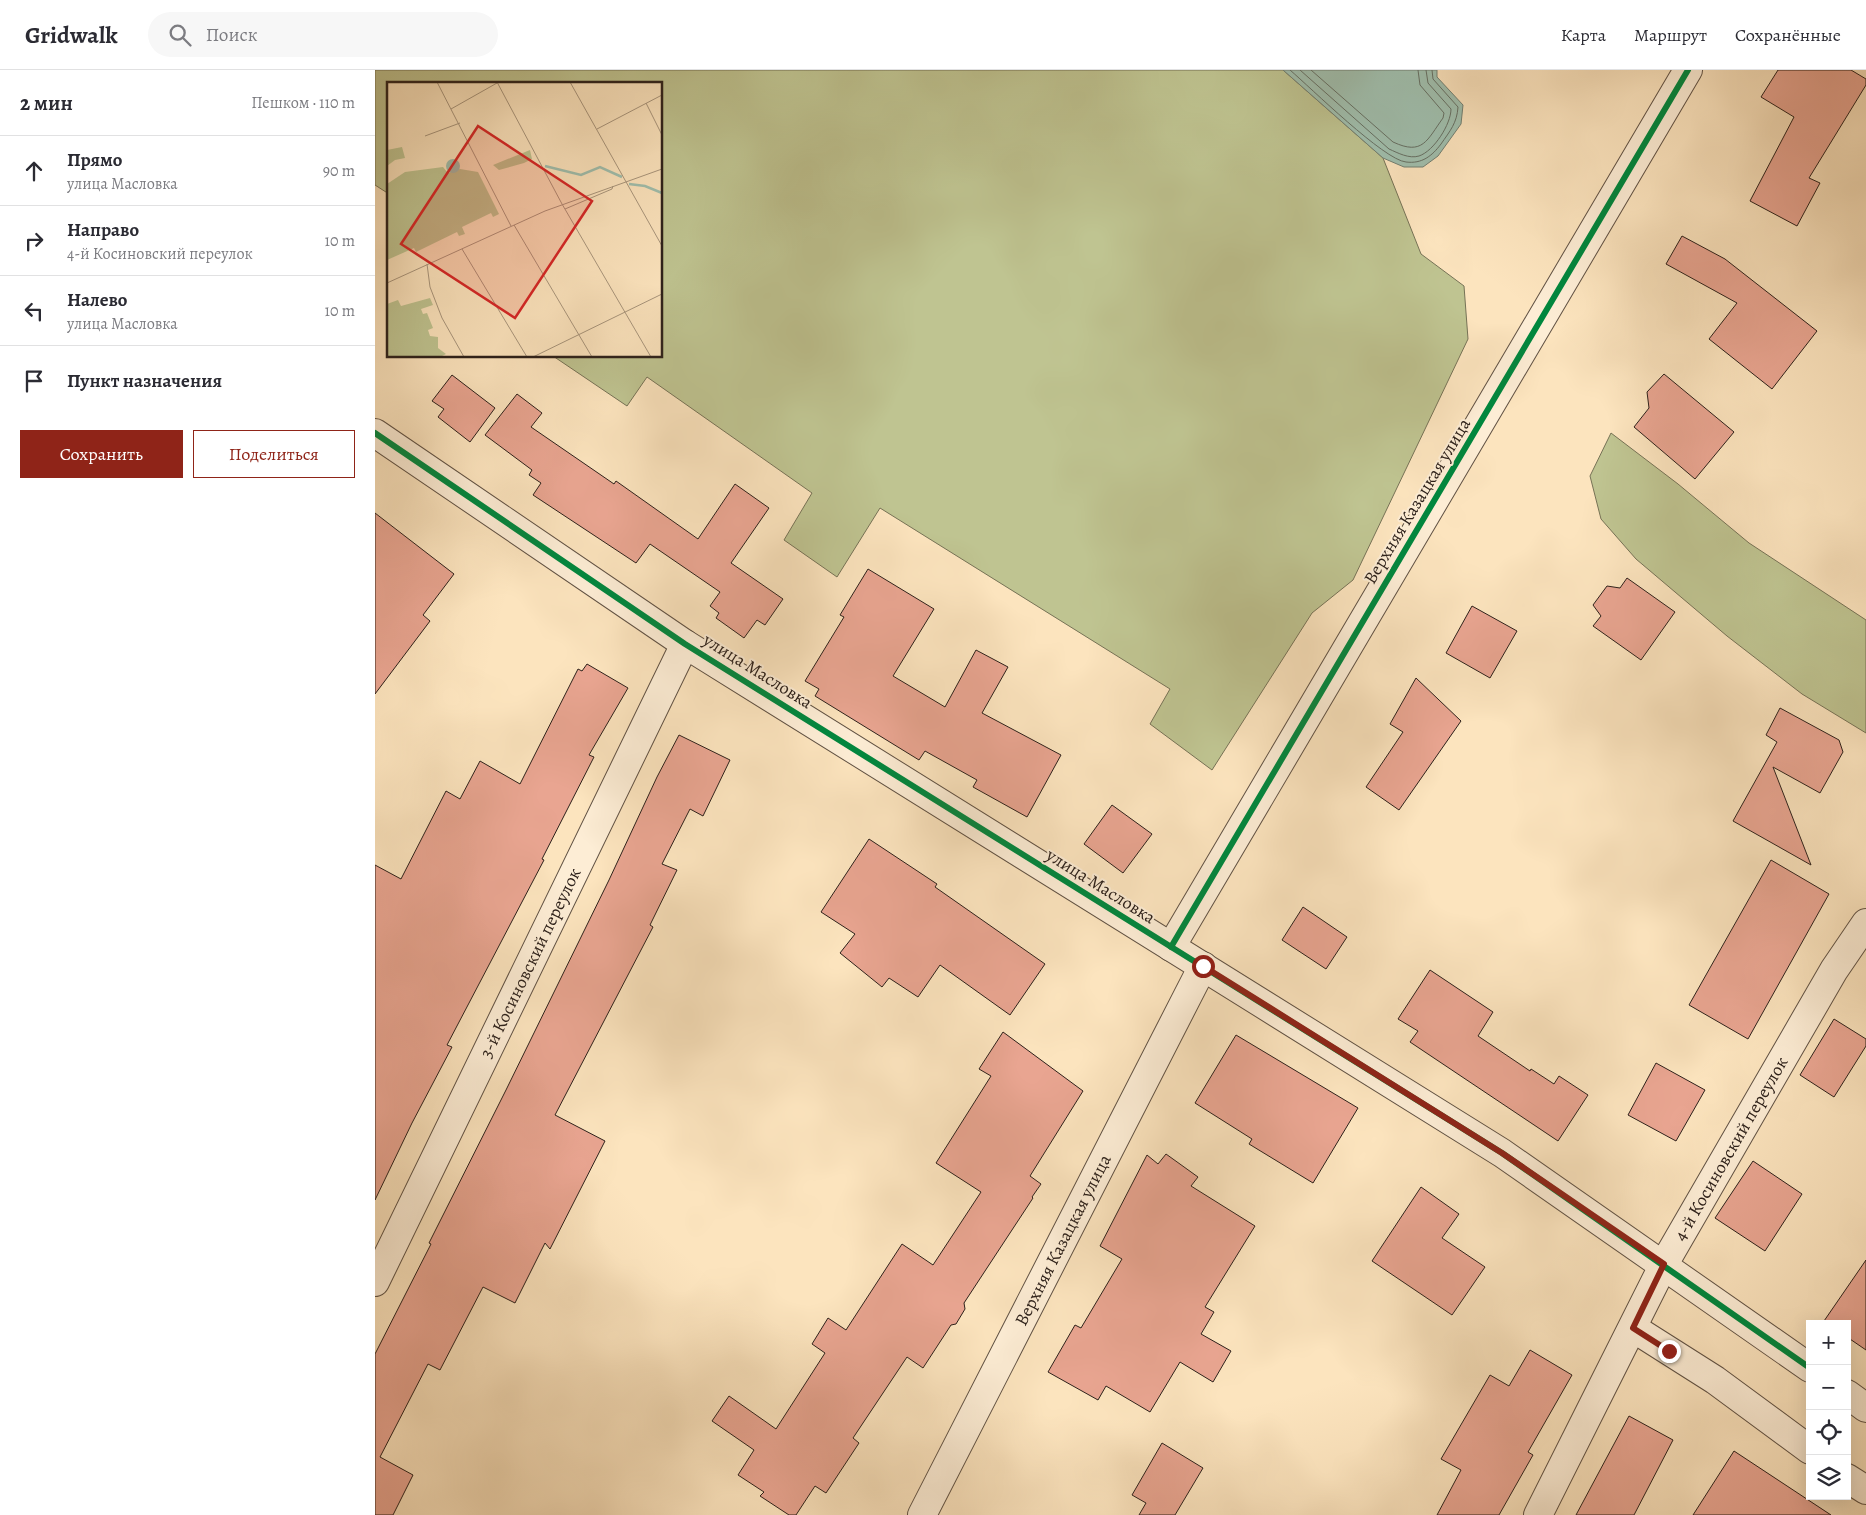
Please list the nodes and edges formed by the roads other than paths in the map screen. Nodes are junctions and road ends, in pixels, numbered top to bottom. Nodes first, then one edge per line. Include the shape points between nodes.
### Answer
1 (1688, 70) edge
2 (375, 433) edge
3 (685, 644) junction
4 (1866, 923) edge
5 (1171, 947) junction
6 (1203, 966) junction
7 (1664, 1264) junction
8 (375, 1282) edge
9 (1633, 1328) junction
10 (1806, 1365) edge
11 (1851, 1397) edge
12 (1866, 1408) edge
13 (1806, 1447) edge
14 (1851, 1481) edge
15 (1866, 1490) edge
16 (922, 1515) edge
17 (1538, 1515) edge

1 - 5 street, Верхняя Казацкая улица
2 - 3 street, улица Масловка
3 - 5 street, улица Масловка
3 - 8 street, 3-й Косиновский переулок
4 - 7 street, 4-й Косиновский переулок via 1834,970
5 - 6 street, улица Масловка
6 - 7 street, улица Масловка via 1502,1153
6 - 16 street, Верхняя Казацкая улица
7 - 9 street, 4-й Косиновский переулок
7 - 10 street, улица Масловка
9 - 13 street via 1715,1380
9 - 17 street, 4-й Косиновский переулок
11 - 12 street
14 - 15 street

